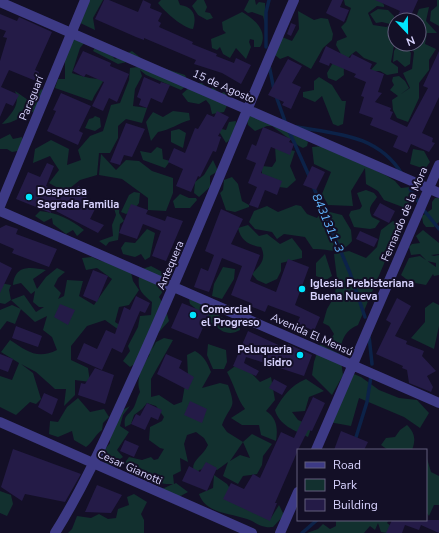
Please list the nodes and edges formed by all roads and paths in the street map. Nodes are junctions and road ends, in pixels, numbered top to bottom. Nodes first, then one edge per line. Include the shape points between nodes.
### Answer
1 (86, 0) edge
2 (294, 0) edge
3 (0, 2) edge
4 (71, 32) junction
5 (247, 109) junction
6 (439, 164) edge
7 (429, 189) junction
8 (439, 193) edge
9 (0, 206) edge
10 (0, 211) edge
11 (174, 287) junction
12 (352, 365) junction
13 (439, 403) edge
14 (0, 422) edge
15 (316, 449) edge
16 (93, 464) junction
17 (297, 494) edge
18 (55, 533) edge
19 (252, 533) edge
20 (280, 533) edge

1 - 4 street, Paraguarí
2 - 5 street, Antequera
3 - 4 street, 15 de Agosto
4 - 5 street, 15 de Agosto
4 - 9 street, Paraguarí
5 - 7 street, 15 de Agosto
5 - 11 street, Antequera
6 - 7 street, Fernando de la Mora
7 - 8 street, 15 de Agosto
7 - 12 street, Fernando de la Mora
10 - 11 street, Avenida El Mensú
11 - 12 street, Avenida El Mensú
11 - 16 street, Antequera
12 - 13 street, Avenida El Mensú
12 - 15 street, Fernando de la Mora
14 - 16 street, Cesar Gianotti
16 - 18 street, Antequera
16 - 19 street, Cesar Gianotti
17 - 20 street

